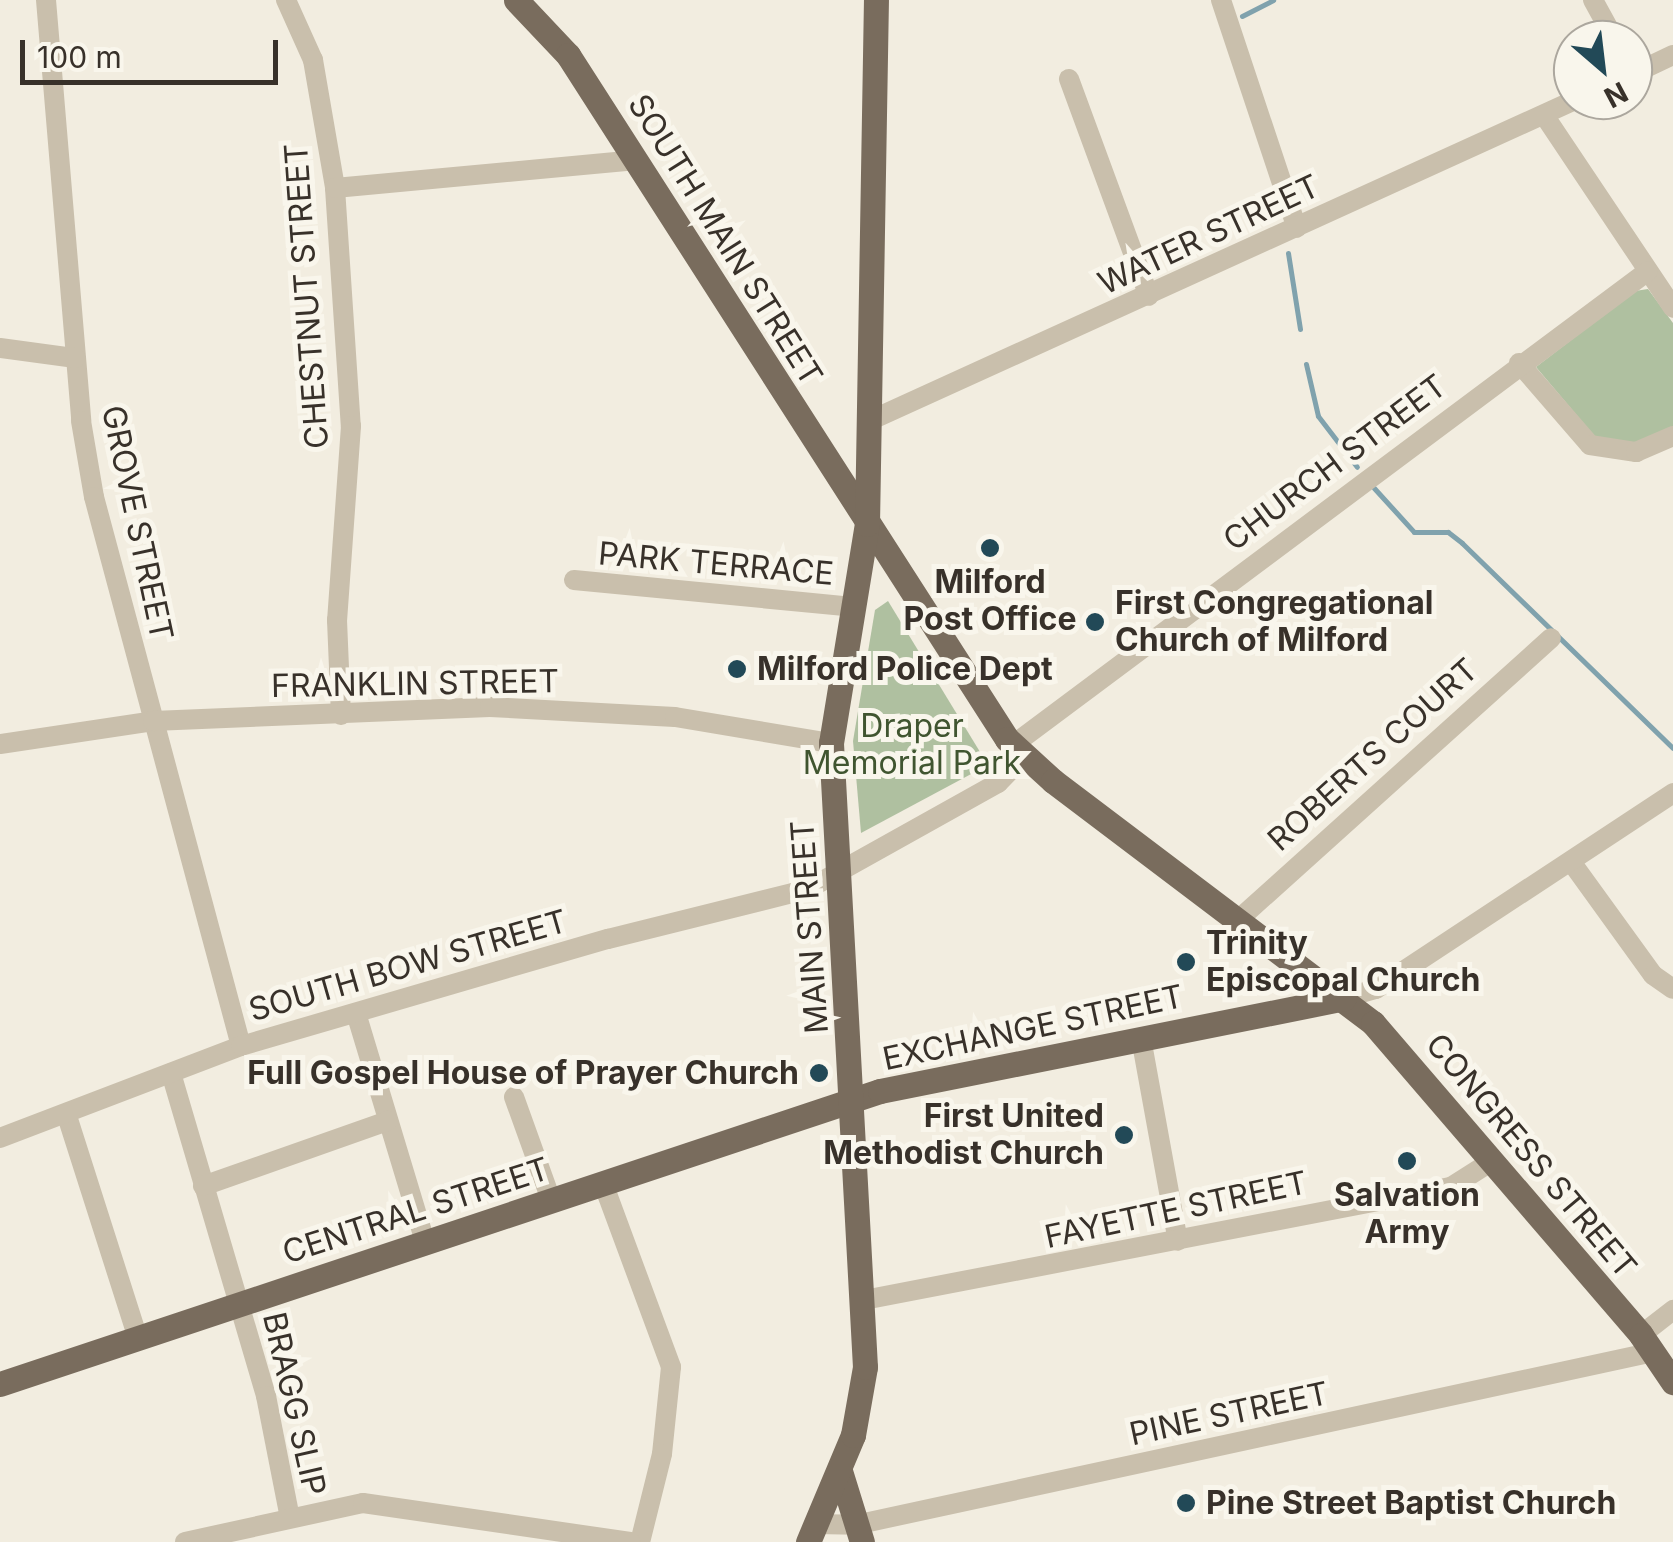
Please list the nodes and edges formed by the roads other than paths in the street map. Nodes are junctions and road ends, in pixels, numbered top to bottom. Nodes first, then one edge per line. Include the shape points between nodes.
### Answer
1 (46, 0) edge
2 (286, 0) edge
3 (516, 0) edge
4 (876, 0) edge
5 (1221, 0) edge
6 (1069, 79) dead end
7 (1553, 110) edge
8 (1544, 114) junction
9 (637, 160) junction
10 (335, 188) junction
11 (1296, 228) junction
12 (1648, 271) junction
13 (1149, 296) junction
14 (1673, 308) edge
15 (0, 348) edge
16 (75, 358) junction
17 (1520, 363) junction
18 (868, 422) junction
19 (1673, 436) edge
20 (867, 524) junction
21 (574, 580) dead end
22 (853, 607) junction
23 (1552, 638) dead end
24 (341, 715) junction
25 (153, 721) junction
26 (831, 743) junction
27 (0, 744) edge
28 (1018, 751) junction
29 (1673, 793) edge
30 (1572, 864) junction
31 (838, 871) junction
32 (1238, 920) junction
33 (1673, 989) edge
34 (1344, 998) junction
35 (356, 1012) junction
36 (1141, 1038) junction
37 (240, 1046) junction
38 (171, 1073) junction
39 (514, 1098) dead end
40 (853, 1100) junction
41 (67, 1116) junction
42 (388, 1121) junction
43 (1, 1133) edge
44 (1492, 1161) junction
45 (603, 1183) junction
46 (203, 1186) junction
47 (551, 1200) junction
48 (1178, 1241) junction
49 (425, 1242) junction
50 (864, 1300) junction
51 (239, 1304) junction
52 (1673, 1310) edge
53 (138, 1338) junction
54 (1647, 1344) junction
55 (1673, 1382) edge
56 (0, 1384) edge
57 (840, 1468) junction
58 (290, 1518) junction
59 (812, 1533) edge
60 (858, 1533) edge
61 (529, 1535) edge
62 (193, 1541) edge
63 (630, 1542) edge
64 (640, 1542) edge

1 - 16 street, GROVE STREET
2 - 10 street, CHESTNUT STREET via 313,60
3 - 9 main road, SOUTH MAIN STREET via 568,55
4 - 18 main road, MAIN STREET
5 - 11 street
6 - 13 street
7 - 8 street, WATER STREET
8 - 11 street, WATER STREET
8 - 12 street
9 - 10 street
9 - 20 main road, SOUTH MAIN STREET
10 - 24 street, CHESTNUT STREET via 352,426 337,620
11 - 13 street, WATER STREET
12 - 14 street
12 - 17 street, CHURCH STREET
13 - 18 street, WATER STREET
15 - 16 street
16 - 25 street, GROVE STREET via 94,497
17 - 19 street via 1590,446 1636,452
17 - 28 street, CHURCH STREET
18 - 20 main road, MAIN STREET
20 - 22 main road, MAIN STREET
20 - 28 main road, CONGRESS STREET
21 - 22 street, PARK TERRACE
22 - 26 main road, MAIN STREET
23 - 32 street, ROBERTS COURT
24 - 25 street, FRANKLIN STREET
24 - 26 street, FRANKLIN STREET via 490,707 594,710
25 - 27 street, FRANKLIN STREET
25 - 37 street, GROVE STREET
26 - 31 main road, MAIN STREET
28 - 31 street, CHURCH STREET via 998,782
28 - 32 main road, CONGRESS STREET
29 - 30 street
30 - 33 street via 1641,960
30 - 34 street via 1376,988
31 - 35 street, SOUTH BOW STREET via 808,889
31 - 40 main road, MAIN STREET
32 - 34 main road, CONGRESS STREET
34 - 36 main road, EXCHANGE STREET
34 - 44 main road, CONGRESS STREET via 1402,1054
35 - 37 street, SOUTH BOW STREET
35 - 42 street
36 - 40 main road, EXCHANGE STREET
36 - 48 street
37 - 38 street, SOUTH BOW STREET
38 - 41 street, SOUTH BOW STREET
38 - 46 street, BRAGG SLIP
39 - 47 street
40 - 45 main road, CENTRAL STREET
40 - 50 main road, MAIN STREET
41 - 43 street, SOUTH BOW STREET
41 - 53 street
42 - 46 street
42 - 49 street
44 - 48 street, FAYETTE STREET via 1451,1187
44 - 54 main road, CONGRESS STREET
45 - 47 main road, CENTRAL STREET
45 - 64 street via 671,1367 662,1454
46 - 51 street, BRAGG SLIP
47 - 49 main road, CENTRAL STREET
48 - 50 street, FAYETTE STREET
49 - 51 main road, CENTRAL STREET
50 - 57 main road, MAIN STREET via 861,1397
51 - 53 main road, CENTRAL STREET
51 - 58 street, BRAGG SLIP
52 - 54 street
53 - 56 main road, CENTRAL STREET
54 - 55 main road, CONGRESS STREET
54 - 60 street, PINE STREET
57 - 59 main road, MAIN STREET
57 - 60 main road
58 - 61 street via 363,1503
58 - 62 street
59 - 60 street, PINE STREET
61 - 63 street

